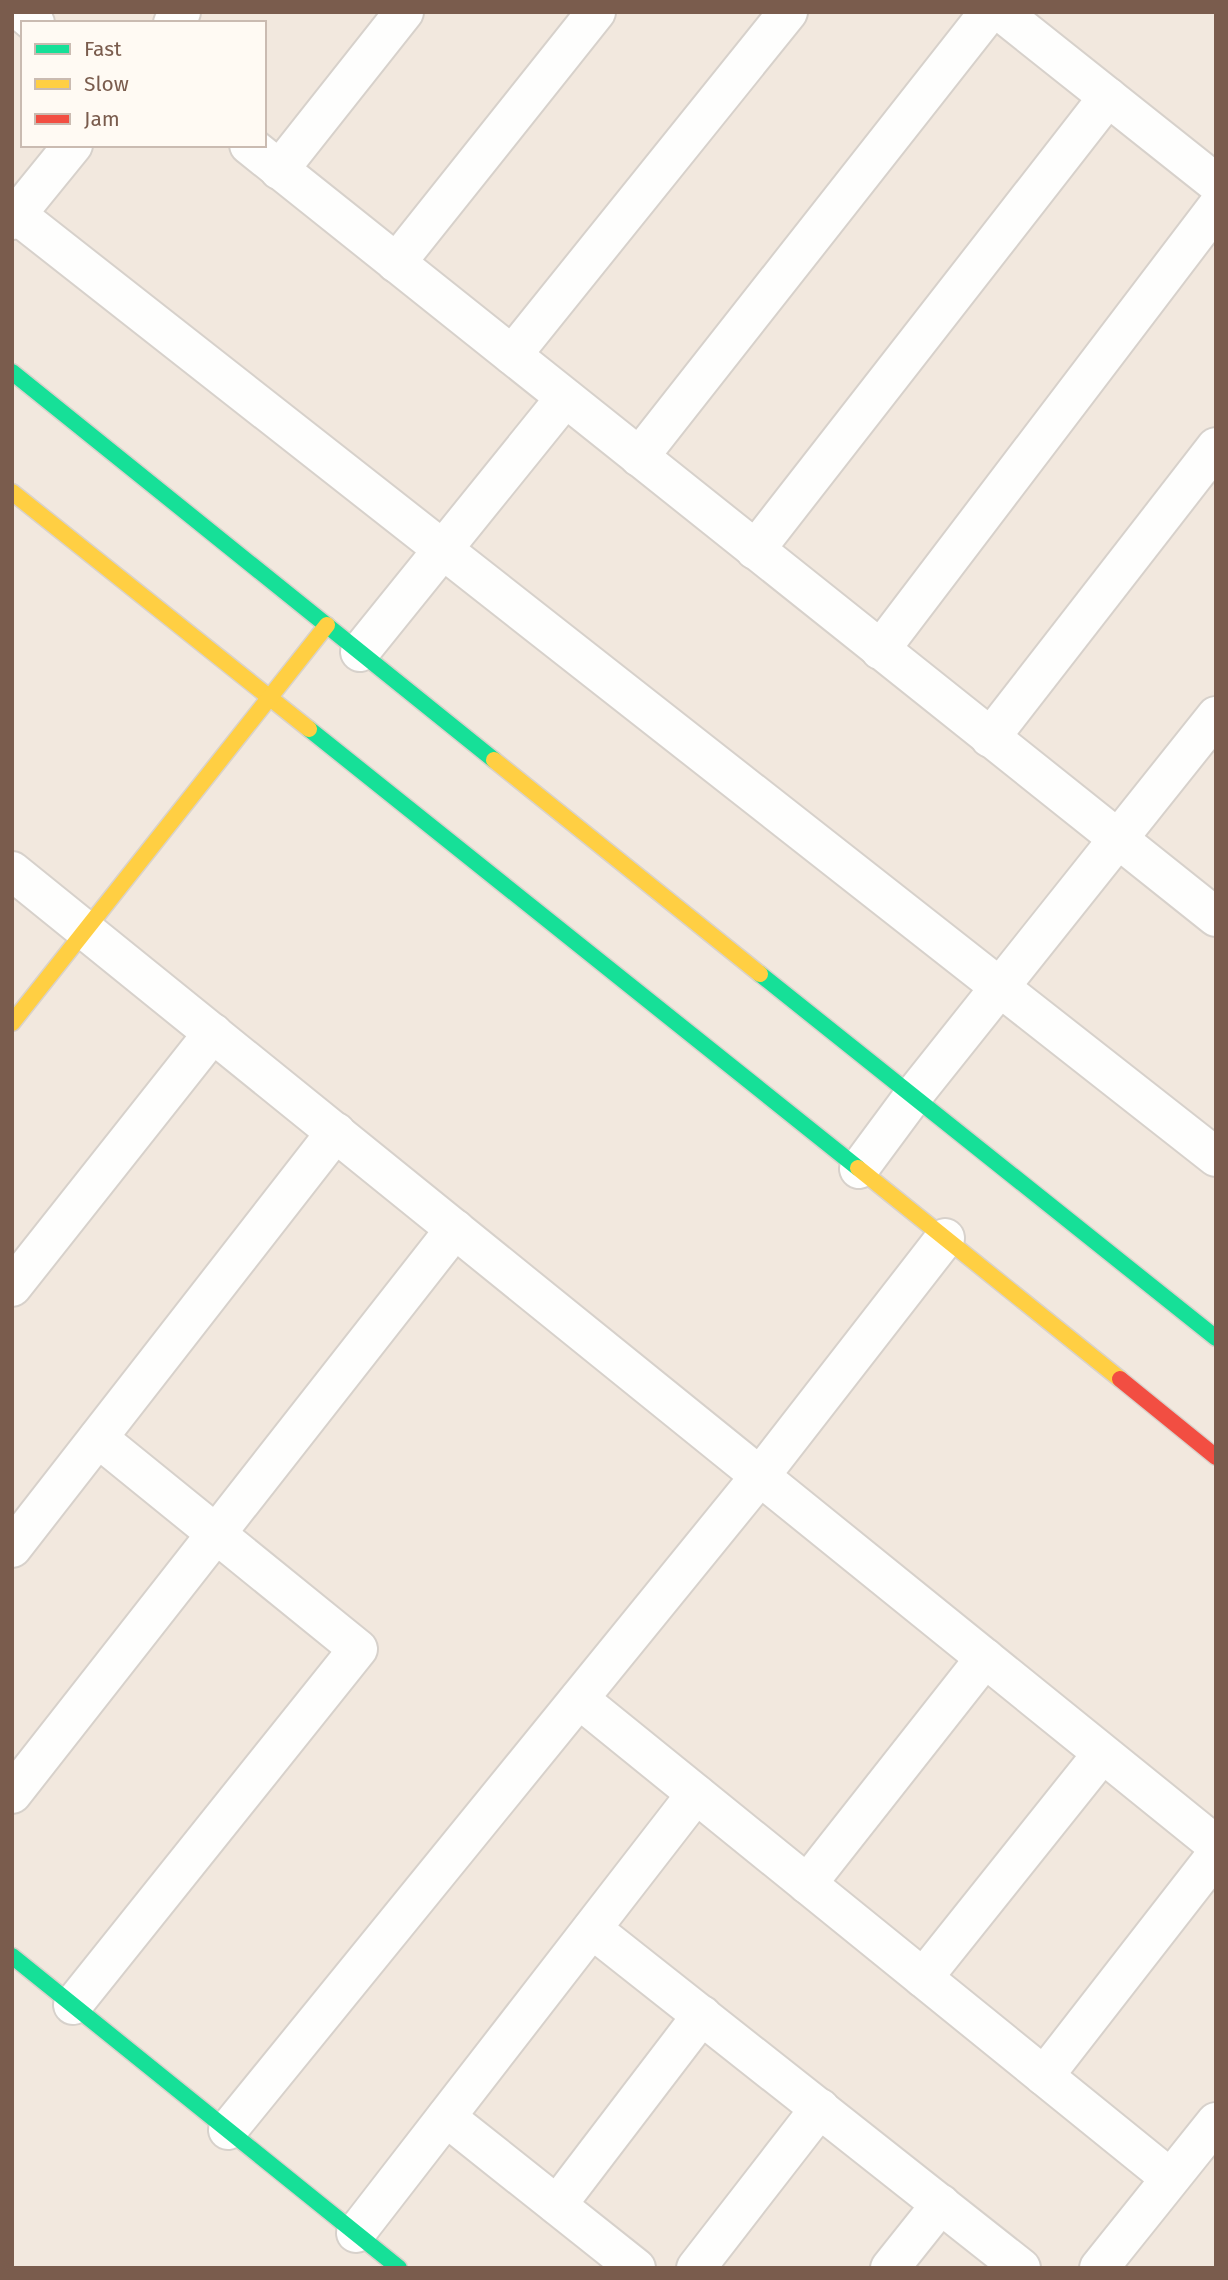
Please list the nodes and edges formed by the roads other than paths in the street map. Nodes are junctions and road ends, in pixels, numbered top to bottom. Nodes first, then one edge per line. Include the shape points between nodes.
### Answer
1 (404, 12) edge
2 (596, 12) edge
3 (788, 12) edge
4 (989, 12) edge
5 (1001, 12) edge
6 (1108, 97) junction
7 (71, 147) edge
8 (251, 147) edge
9 (279, 170) junction
10 (1216, 183) edge
11 (1216, 208) edge
12 (14, 215) edge
13 (396, 263) junction
14 (512, 355) junction
15 (12, 372) edge
16 (565, 398) junction
17 (1216, 447) edge
18 (639, 457) junction
19 (12, 492) edge
20 (443, 549) junction
21 (755, 550) junction
22 (327, 625) junction
23 (880, 650) junction
24 (360, 652) junction
25 (269, 698) junction
26 (1216, 716) edge
27 (990, 738) junction
28 (1118, 841) junction
29 (12, 871) edge
30 (1216, 917) edge
31 (86, 930) junction
32 (1000, 988) junction
33 (12, 1023) edge
34 (213, 1033) junction
35 (913, 1096) junction
36 (336, 1132) junction
37 (1216, 1157) edge
38 (859, 1169) junction
39 (455, 1229) junction
40 (945, 1238) junction
41 (12, 1287) edge
42 (1216, 1338) edge
43 (97, 1438) junction
44 (1216, 1457) edge
45 (760, 1476) junction
46 (217, 1533) junction
47 (16, 1536) edge
48 (985, 1658) junction
49 (579, 1699) junction
50 (1102, 1754) junction
51 (12, 1794) edge
52 (696, 1794) junction
53 (1216, 1845) edge
54 (1216, 1855) edge
55 (807, 1884) junction
56 (592, 1929) junction
57 (12, 1956) edge
58 (923, 1978) junction
59 (73, 2005) junction
60 (702, 2015) junction
61 (1044, 2076) junction
62 (820, 2108) junction
63 (446, 2117) junction
64 (1216, 2122) edge
65 (228, 2130) junction
66 (1170, 2178) junction
67 (557, 2204) junction
68 (941, 2204) junction
69 (356, 2233) junction
70 (399, 2268) edge
71 (636, 2268) edge
72 (696, 2268) edge
73 (890, 2268) edge
74 (1021, 2268) edge
75 (1099, 2268) edge

1 - 9 street
2 - 13 street
3 - 14 street
4 - 18 street
5 - 6 street
6 - 10 street
6 - 21 street
7 - 12 street
8 - 9 street
9 - 13 street
11 - 23 street
12 - 20 street
13 - 14 street
14 - 16 street
15 - 22 street
16 - 18 street
16 - 20 street
17 - 27 street
18 - 21 street
19 - 25 street
20 - 24 street
20 - 32 street
21 - 23 street
22 - 24 street
22 - 25 street
23 - 27 street
24 - 35 street
25 - 31 street
25 - 38 street
26 - 28 street
27 - 28 street
28 - 30 street
28 - 32 street
29 - 31 street
31 - 33 street
31 - 34 street
32 - 35 street
32 - 37 street
34 - 36 street
34 - 41 street
35 - 38 street
35 - 42 street
36 - 39 street
36 - 43 street
38 - 40 street
39 - 45 street
39 - 46 street
40 - 44 street
40 - 45 street
43 - 46 street
43 - 47 street
45 - 48 street
45 - 49 street
46 - 51 street
46 - 59 street via 358,1648
48 - 50 street
48 - 55 street
49 - 52 street
49 - 65 street
50 - 53 street
50 - 58 street
52 - 55 street
52 - 56 street
54 - 61 street
55 - 58 street
56 - 60 street
56 - 63 street
57 - 59 street
58 - 61 street
59 - 65 street
60 - 62 street
60 - 67 street
61 - 66 street
62 - 68 street
62 - 72 street
63 - 67 street
63 - 69 street
64 - 66 street
65 - 69 street
66 - 75 street
67 - 71 street
68 - 73 street
68 - 74 street
69 - 70 street

